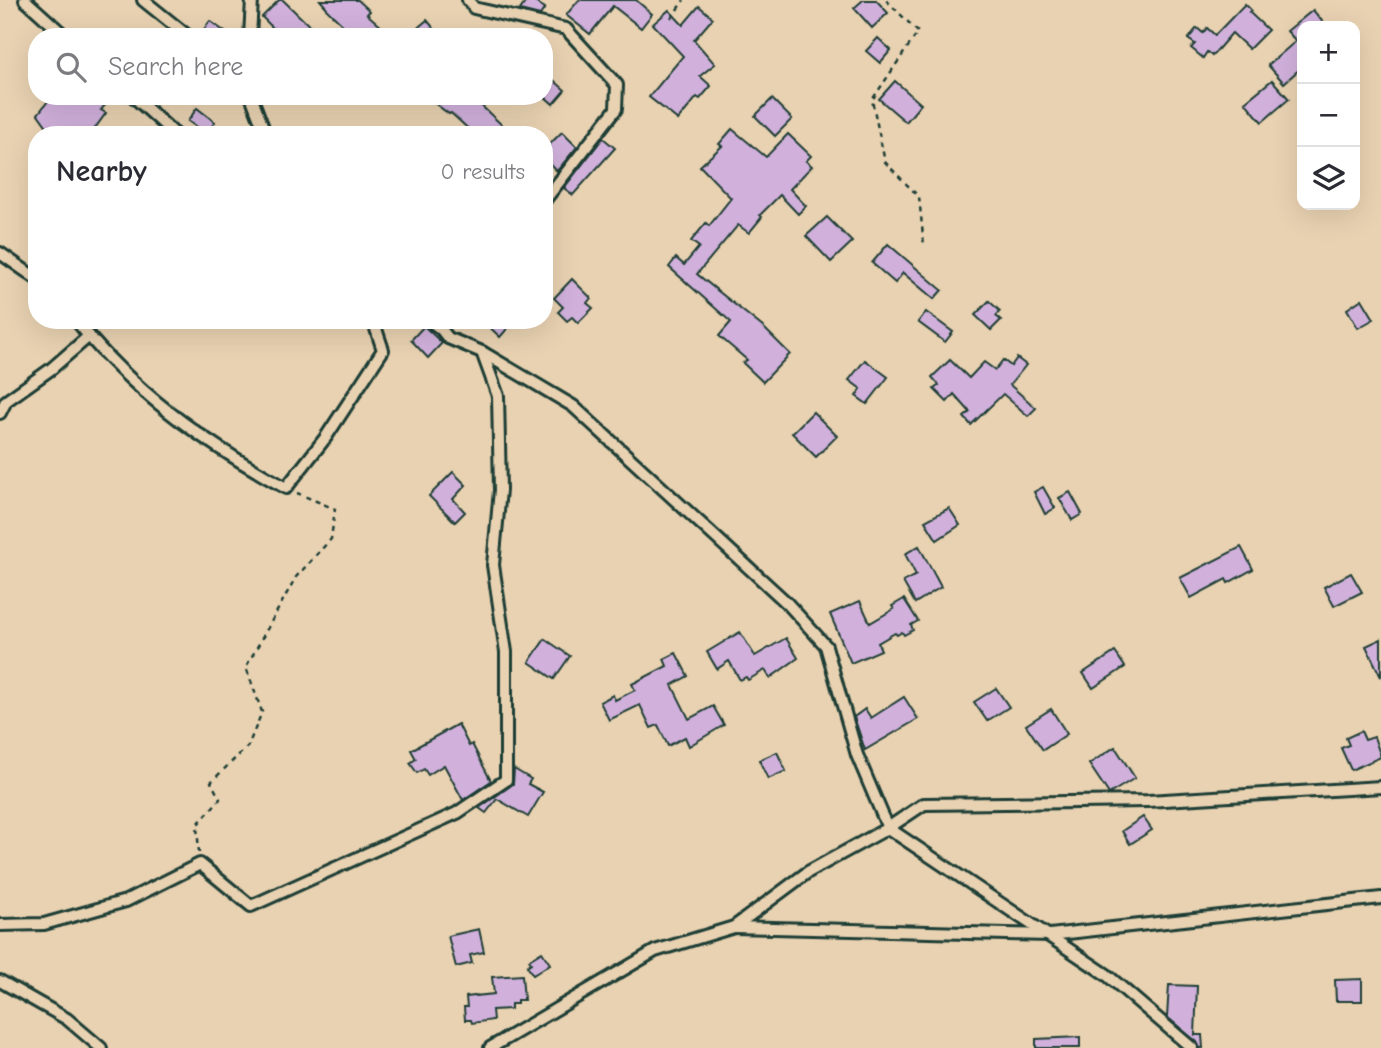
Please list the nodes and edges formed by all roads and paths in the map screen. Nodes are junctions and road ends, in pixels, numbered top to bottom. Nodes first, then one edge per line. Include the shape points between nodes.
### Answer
1 (26, 0) edge
2 (143, 0) edge
3 (252, 0) edge
4 (468, 0) edge
5 (684, 0) edge
6 (886, 0) edge
7 (671, 18) dead end
8 (56, 28) edge
9 (178, 28) edge
10 (250, 28) edge
11 (143, 105) edge
12 (254, 105) edge
13 (166, 126) edge
14 (263, 126) edge
15 (553, 190) edge
16 (925, 245) dead end
17 (0, 253) edge
18 (28, 273) edge
19 (83, 329) edge
20 (376, 329) edge
21 (441, 329) edge
22 (89, 336) junction
23 (482, 352) junction
24 (0, 412) edge
25 (286, 488) junction
26 (1381, 787) edge
27 (888, 828) junction
28 (200, 864) junction
29 (1381, 898) edge
30 (0, 925) edge
31 (734, 927) junction
32 (1050, 935) junction
33 (0, 981) edge
34 (101, 1048) edge
35 (490, 1048) edge
36 (1192, 1048) edge

1 - 8 street
2 - 9 street
3 - 10 street
4 - 15 street via 474,8 566,29 617,85 616,109
5 - 7 path
6 - 16 path via 918,32 872,100 885,162 919,197
11 - 13 street
12 - 14 street
17 - 18 street
19 - 22 street
20 - 25 street via 383,350
21 - 23 street via 448,338
22 - 24 street via 6,401
22 - 25 street via 119,370 174,418
23 - 27 street via 573,406 787,603 826,646 857,755
23 - 28 street via 498,396 500,491 493,565 506,652 506,780 457,813 251,906
25 - 28 path via 335,509 331,539 296,577 246,667 262,712 248,746 211,782 220,799 197,825
26 - 27 street via 1148,801 924,804
27 - 31 street via 808,872
27 - 32 street
28 - 30 street via 126,901 44,924
29 - 32 street
31 - 32 street
31 - 35 street via 655,951
32 - 36 street via 1107,975
33 - 34 street via 67,1020

